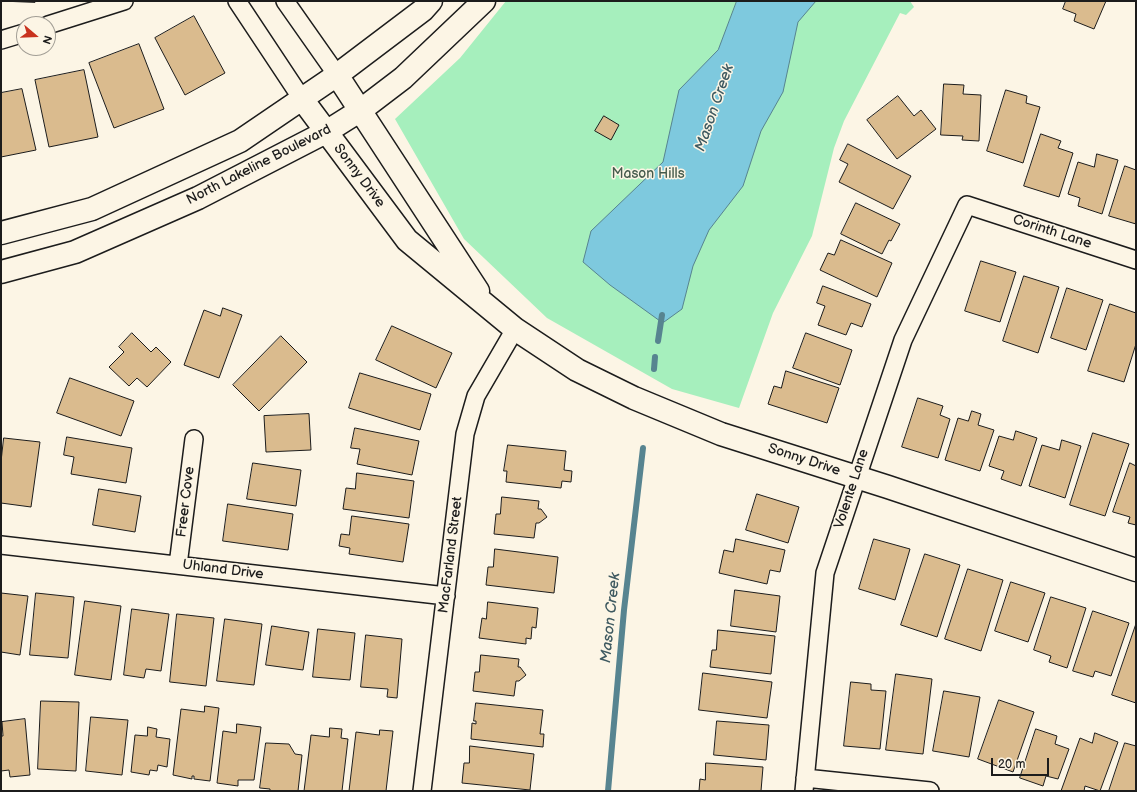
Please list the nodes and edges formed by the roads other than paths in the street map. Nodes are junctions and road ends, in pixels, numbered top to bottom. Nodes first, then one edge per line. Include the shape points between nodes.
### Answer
1 (124, 1) edge
2 (237, 1) edge
3 (285, 1) edge
4 (431, 1) edge
5 (484, 1) edge
6 (56, 22) edge
7 (16, 35) edge
8 (1, 40) edge
9 (337, 75) junction
10 (302, 99) junction
11 (361, 110) junction
12 (326, 132) junction
13 (967, 205) joint
14 (1, 233) edge
15 (1136, 260) edge
16 (1, 272) edge
17 (491, 310) junction
18 (515, 329) junction
19 (194, 439) dead end
20 (856, 477) junction
21 (1, 545) edge
22 (178, 565) junction
23 (1136, 570) edge
24 (446, 596) junction
25 (805, 785) edge
26 (422, 791) edge
27 (930, 791) edge

1 - 6 street
2 - 10 street, Sonny Drive
3 - 9 street, Sonny Drive
4 - 9 street via 423,10
5 - 11 street, North Lakeline Boulevard via 403,78
7 - 8 street
9 - 10 street
9 - 11 street, Sonny Drive
10 - 12 street, Sonny Drive
10 - 14 street via 240,141 92,209
11 - 12 street, North Lakeline Boulevard
11 - 17 street, Sonny Drive
12 - 16 street, North Lakeline Boulevard via 198,198 75,252
12 - 17 street, Sonny Drive via 408,240
13 - 15 street, Corinth Lane
13 - 20 street, Volente Lane via 903,340
17 - 18 street, Sonny Drive
18 - 20 street, Sonny Drive via 577,370 634,398 721,434
18 - 24 street, MacFarland Street via 476,396 465,434
19 - 22 street, Freer Cove
20 - 23 street, Sonny Drive
20 - 25 street, Volente Lane via 825,573
21 - 22 street, Uhland Drive
22 - 24 street, Uhland Drive
24 - 26 street, MacFarland Street
25 - 27 street

